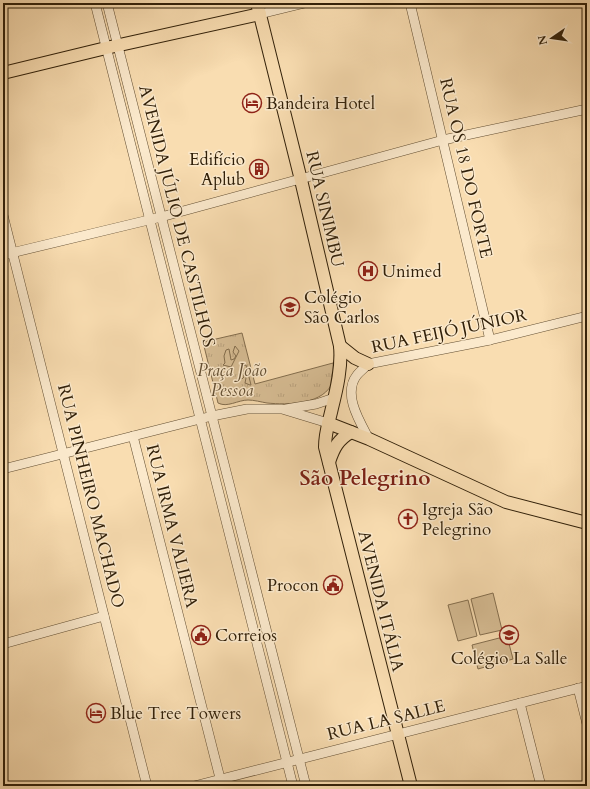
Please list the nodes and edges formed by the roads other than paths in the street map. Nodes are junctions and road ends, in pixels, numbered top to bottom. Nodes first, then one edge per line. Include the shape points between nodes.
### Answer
1 (95, 3) edge
2 (106, 3) edge
3 (305, 3) edge
4 (410, 3) edge
5 (259, 9) edge
6 (112, 47) junction
7 (3, 73) edge
8 (587, 109) edge
9 (139, 132) junction
10 (128, 135) junction
11 (443, 140) junction
12 (301, 180) junction
13 (3, 215) edge
14 (161, 217) junction
15 (150, 220) junction
16 (12, 252) junction
17 (3, 255) edge
18 (185, 309) junction
19 (173, 312) junction
20 (587, 316) edge
21 (490, 340) junction
22 (340, 346) junction
23 (368, 364) junction
24 (334, 398) junction
25 (282, 409) junction
26 (212, 416) junction
27 (200, 419) junction
28 (328, 423) junction
29 (351, 432) junction
30 (133, 436) junction
31 (369, 439) junction
32 (63, 454) junction
33 (329, 462) junction
34 (3, 469) edge
35 (235, 507) junction
36 (223, 509) junction
37 (587, 523) edge
38 (246, 548) junction
39 (234, 550) junction
40 (256, 587) junction
41 (244, 590) junction
42 (104, 616) junction
43 (266, 630) junction
44 (254, 632) junction
45 (3, 644) edge
46 (587, 686) edge
47 (578, 688) junction
48 (520, 703) junction
49 (288, 713) junction
50 (276, 716) junction
51 (587, 724) edge
52 (397, 734) junction
53 (299, 758) junction
54 (287, 762) junction
55 (221, 782) edge
56 (147, 786) edge
57 (194, 786) edge
58 (293, 786) edge
59 (306, 786) edge
60 (411, 786) edge
61 (541, 786) edge

1 - 6 street, AVENIDA JÚLIO DE CASTILHOS
2 - 6 street, AVENIDA JÚLIO DE CASTILHOS
3 - 5 street
4 - 11 street, RUA OS 18 DO FORTE
5 - 6 main road
5 - 12 main road, RUA SINIMBU
6 - 7 main road
6 - 9 street, AVENIDA JÚLIO DE CASTILHOS
6 - 10 street, AVENIDA JÚLIO DE CASTILHOS
8 - 11 street
9 - 10 street
9 - 14 street, AVENIDA JÚLIO DE CASTILHOS
10 - 15 street, AVENIDA JÚLIO DE CASTILHOS
11 - 12 street
11 - 21 street, RUA OS 18 DO FORTE
12 - 14 street
12 - 22 main road, RUA SINIMBU
13 - 16 street, RUA PINHEIRO MACHADO
14 - 15 street
14 - 18 street, AVENIDA JÚLIO DE CASTILHOS
15 - 16 street
15 - 19 street, AVENIDA JÚLIO DE CASTILHOS
16 - 17 street
16 - 32 street, RUA PINHEIRO MACHADO
18 - 19 street
18 - 26 street, AVENIDA JÚLIO DE CASTILHOS
19 - 27 street, AVENIDA JÚLIO DE CASTILHOS
20 - 21 street, RUA FEIJÓ JÚNIOR
21 - 23 street, RUA FEIJÓ JÚNIOR
22 - 23 main road
22 - 24 main road, RUA SINIMBU via 341,361
23 - 31 street, RUA FEIJÓ JÚNIOR via 356,376 352,387 355,411
24 - 25 street via 316,404
24 - 28 main road, RUA SINIMBU
25 - 26 street via 247,409
25 - 28 street
26 - 27 street
26 - 35 street, AVENIDA JÚLIO DE CASTILHOS
27 - 30 street
27 - 36 street, AVENIDA JÚLIO DE CASTILHOS
28 - 29 main road
28 - 33 main road, AVENIDA ITÁLIA via 325,435
29 - 31 main road
29 - 33 main road via 342,437
30 - 32 street
30 - 55 street, RUA IRMA VALIERA
31 - 37 main road via 506,502
32 - 34 street
32 - 42 street, RUA PINHEIRO MACHADO
33 - 52 main road, AVENIDA ITÁLIA
35 - 36 street
35 - 38 street, AVENIDA JÚLIO DE CASTILHOS
36 - 39 street, AVENIDA JÚLIO DE CASTILHOS
38 - 39 street
38 - 40 street, AVENIDA JÚLIO DE CASTILHOS
39 - 41 street, AVENIDA JÚLIO DE CASTILHOS
40 - 41 street
40 - 43 street, AVENIDA JÚLIO DE CASTILHOS
41 - 44 street, AVENIDA JÚLIO DE CASTILHOS
42 - 45 street
42 - 56 street, RUA PINHEIRO MACHADO
43 - 44 street
43 - 49 street, AVENIDA JÚLIO DE CASTILHOS
44 - 50 street, AVENIDA JÚLIO DE CASTILHOS
46 - 47 street, RUA LA SALLE
47 - 48 street, RUA LA SALLE
47 - 51 street
48 - 52 street, RUA LA SALLE
48 - 61 street
49 - 50 street
49 - 53 street, AVENIDA JÚLIO DE CASTILHOS
50 - 54 street, AVENIDA JÚLIO DE CASTILHOS
52 - 53 street, RUA LA SALLE
52 - 60 main road, AVENIDA ITÁLIA
53 - 54 street, RUA LA SALLE
53 - 59 street, AVENIDA JÚLIO DE CASTILHOS
54 - 55 street, RUA LA SALLE
54 - 58 street, AVENIDA JÚLIO DE CASTILHOS
55 - 57 street, RUA LA SALLE

